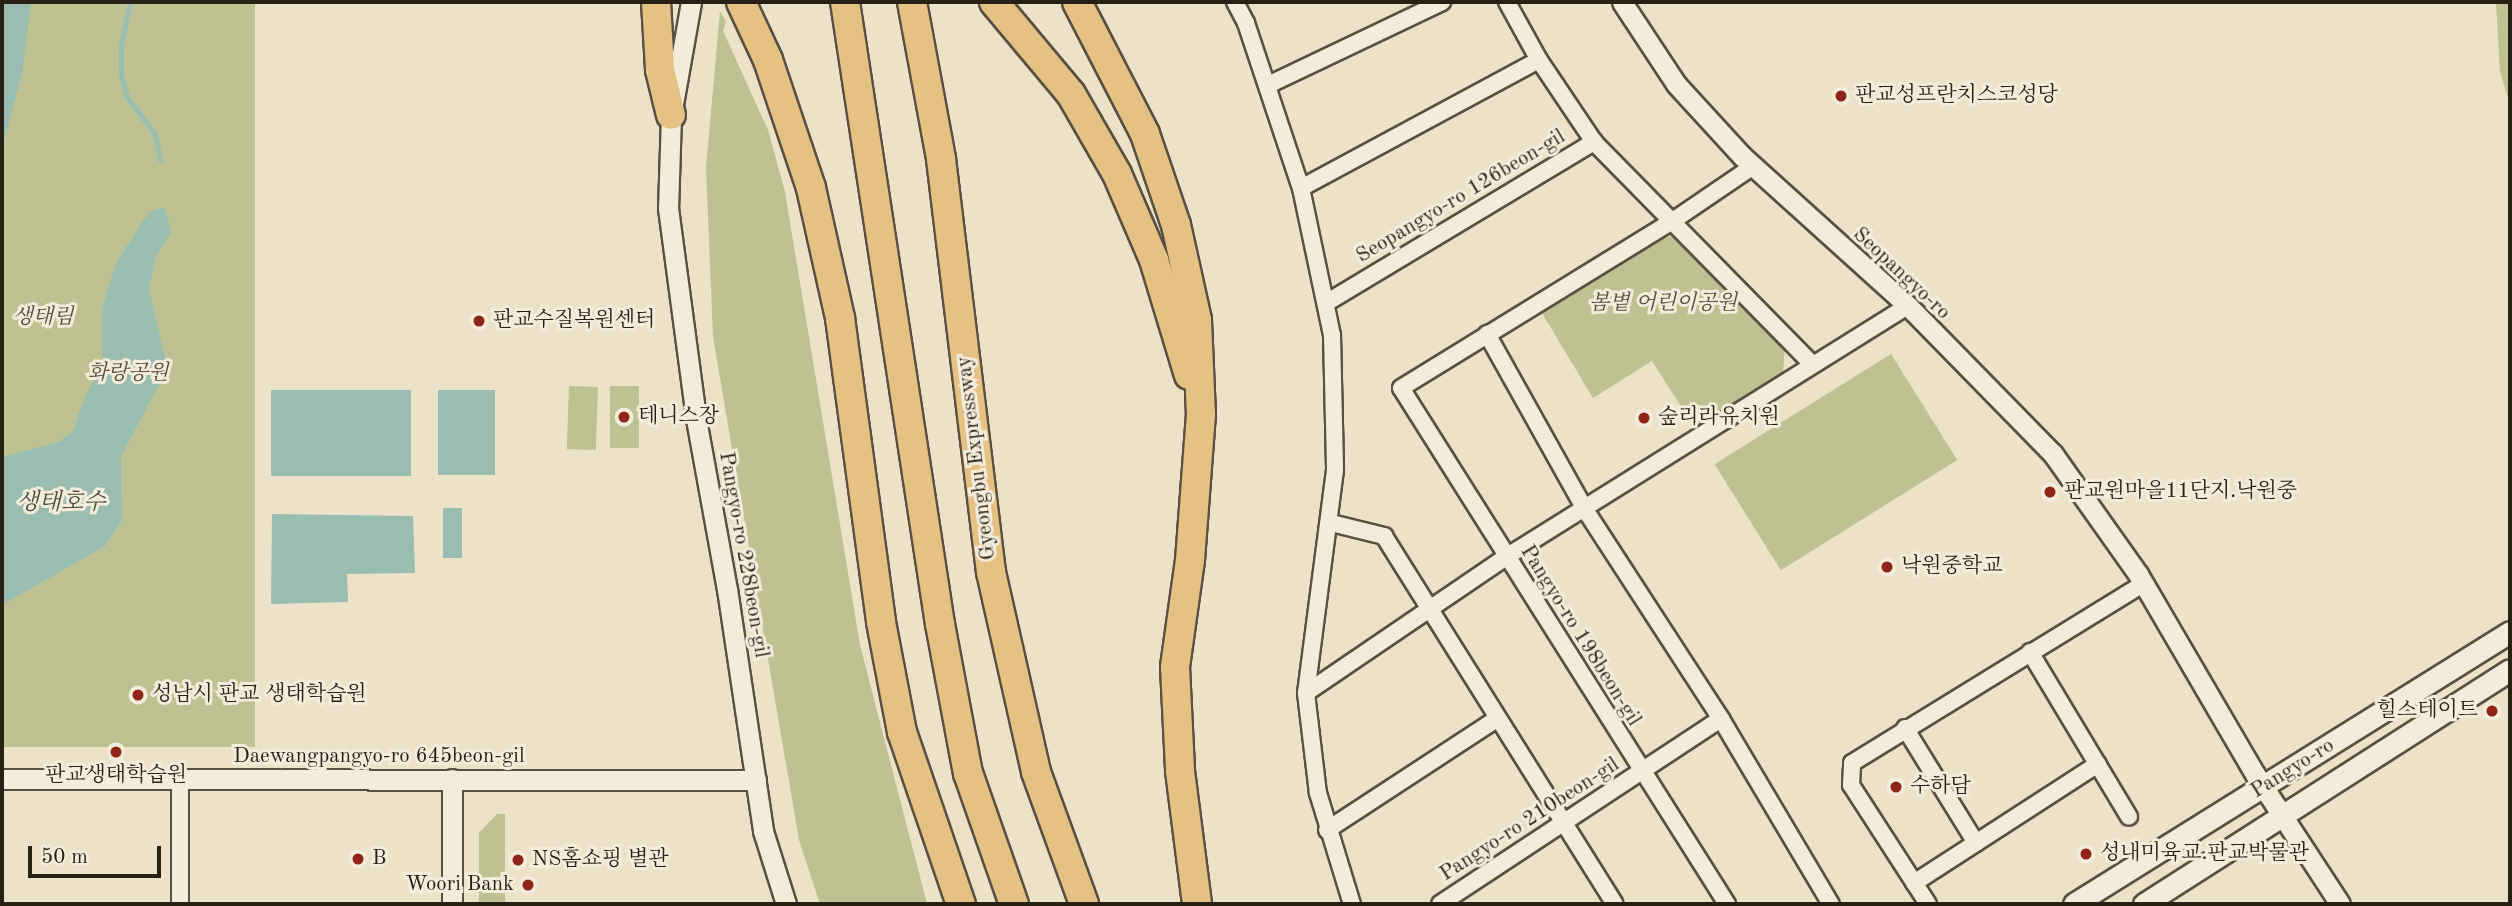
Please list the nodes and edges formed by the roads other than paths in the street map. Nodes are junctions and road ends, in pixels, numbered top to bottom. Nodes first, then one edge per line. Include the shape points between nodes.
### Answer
1 (656, 2) edge
2 (691, 2) edge
3 (741, 2) edge
4 (845, 2) edge
5 (912, 2) edge
6 (994, 2) edge
7 (1077, 2) edge
8 (1235, 2) edge
9 (1443, 2) edge
10 (1507, 2) edge
11 (1622, 2) edge
12 (1539, 60) junction
13 (1268, 85) junction
14 (671, 115) junction
15 (1594, 142) junction
16 (1752, 167) junction
17 (1301, 188) junction
18 (1674, 220) junction
19 (1326, 303) junction
20 (1908, 306) junction
21 (1487, 334) junction
22 (1812, 364) junction
23 (1201, 414) junction
24 (1586, 511) junction
25 (1331, 523) junction
26 (1506, 557) junction
27 (2143, 584) junction
28 (1427, 610) junction
29 (2510, 632) edge
30 (2030, 652) junction
31 (2510, 670) edge
32 (1306, 693) junction
33 (1498, 718) junction
34 (1721, 719) junction
35 (1905, 728) junction
36 (2098, 764) junction
37 (1642, 772) junction
38 (2, 779) edge
39 (452, 779) junction
40 (180, 780) junction
41 (756, 780) junction
42 (2265, 788) junction
43 (2129, 817) dead end
44 (2283, 817) junction
45 (1564, 821) junction
46 (1327, 830) junction
47 (1976, 843) junction
48 (1914, 883) junction
49 (180, 904) edge
50 (452, 904) edge
51 (786, 904) edge
52 (961, 904) edge
53 (1014, 904) edge
54 (1084, 904) edge
55 (1197, 904) edge
56 (1352, 904) edge
57 (1440, 904) edge
58 (1615, 904) edge
59 (1727, 904) edge
60 (1831, 904) edge
61 (1928, 904) edge
62 (2074, 904) edge
63 (2144, 904) edge
64 (2340, 904) edge

1 - 14 highway via 660,71
2 - 14 street, Pangyo-ro 228beon-gil
3 - 52 highway via 768,60 811,188 840,318 881,622 902,732
4 - 53 highway via 942,637 968,773
5 - 54 highway, Gyeongbu Expressway via 941,159 990,572 1037,772
6 - 23 highway via 1071,94 1117,174 1154,260
7 - 23 highway via 1144,134 1176,225 1197,320
8 - 13 street
9 - 13 street
10 - 12 street
11 - 16 street, Seopangyo-ro via 1683,92
12 - 15 street
12 - 17 street
13 - 17 street
14 - 41 street, Pangyo-ro 228beon-gil via 668,208 696,419
15 - 18 street, Seopangyo-ro 126beon-gil
15 - 19 street, Seopangyo-ro 126beon-gil
16 - 18 street
16 - 20 street, Seopangyo-ro
17 - 19 street
18 - 21 street
18 - 22 street, Seopangyo-ro 126beon-gil
19 - 25 street via 1334,383
20 - 22 street
20 - 27 street, Seopangyo-ro via 2053,454
21 - 24 street
21 - 26 street, Pangyo-ro 198beon-gil via 1401,388
22 - 24 street
23 - 55 highway via 1190,561 1175,667 1180,771
24 - 26 street
24 - 34 street
25 - 28 street via 1384,536
25 - 32 street
26 - 28 street
26 - 37 street, Pangyo-ro 198beon-gil
27 - 30 street
27 - 42 street, Seopangyo-ro
28 - 32 street
28 - 33 street
29 - 42 main road, Pangyo-ro
30 - 35 street
30 - 36 street
31 - 44 main road, Pangyo-ro
32 - 46 street
33 - 45 street
33 - 46 street
34 - 37 street, Pangyo-ro 210beon-gil
34 - 60 street
35 - 47 street
35 - 48 street via 1857,758 1850,771 1851,785
36 - 43 street
36 - 47 street
37 - 45 street, Pangyo-ro 210beon-gil
37 - 59 street, Pangyo-ro 198beon-gil
38 - 40 street, Daewangpangyo-ro 645beon-gil
39 - 40 street, Daewangpangyo-ro 645beon-gil
39 - 41 street, Daewangpangyo-ro 645beon-gil
39 - 50 street
40 - 49 street
41 - 51 street, Pangyo-ro 228beon-gil via 762,831
42 - 44 street, Seopangyo-ro
42 - 62 main road, Pangyo-ro
44 - 63 main road, Pangyo-ro
44 - 64 street
45 - 57 street, Pangyo-ro 210beon-gil
45 - 58 street
46 - 56 street
47 - 48 street
48 - 61 street

